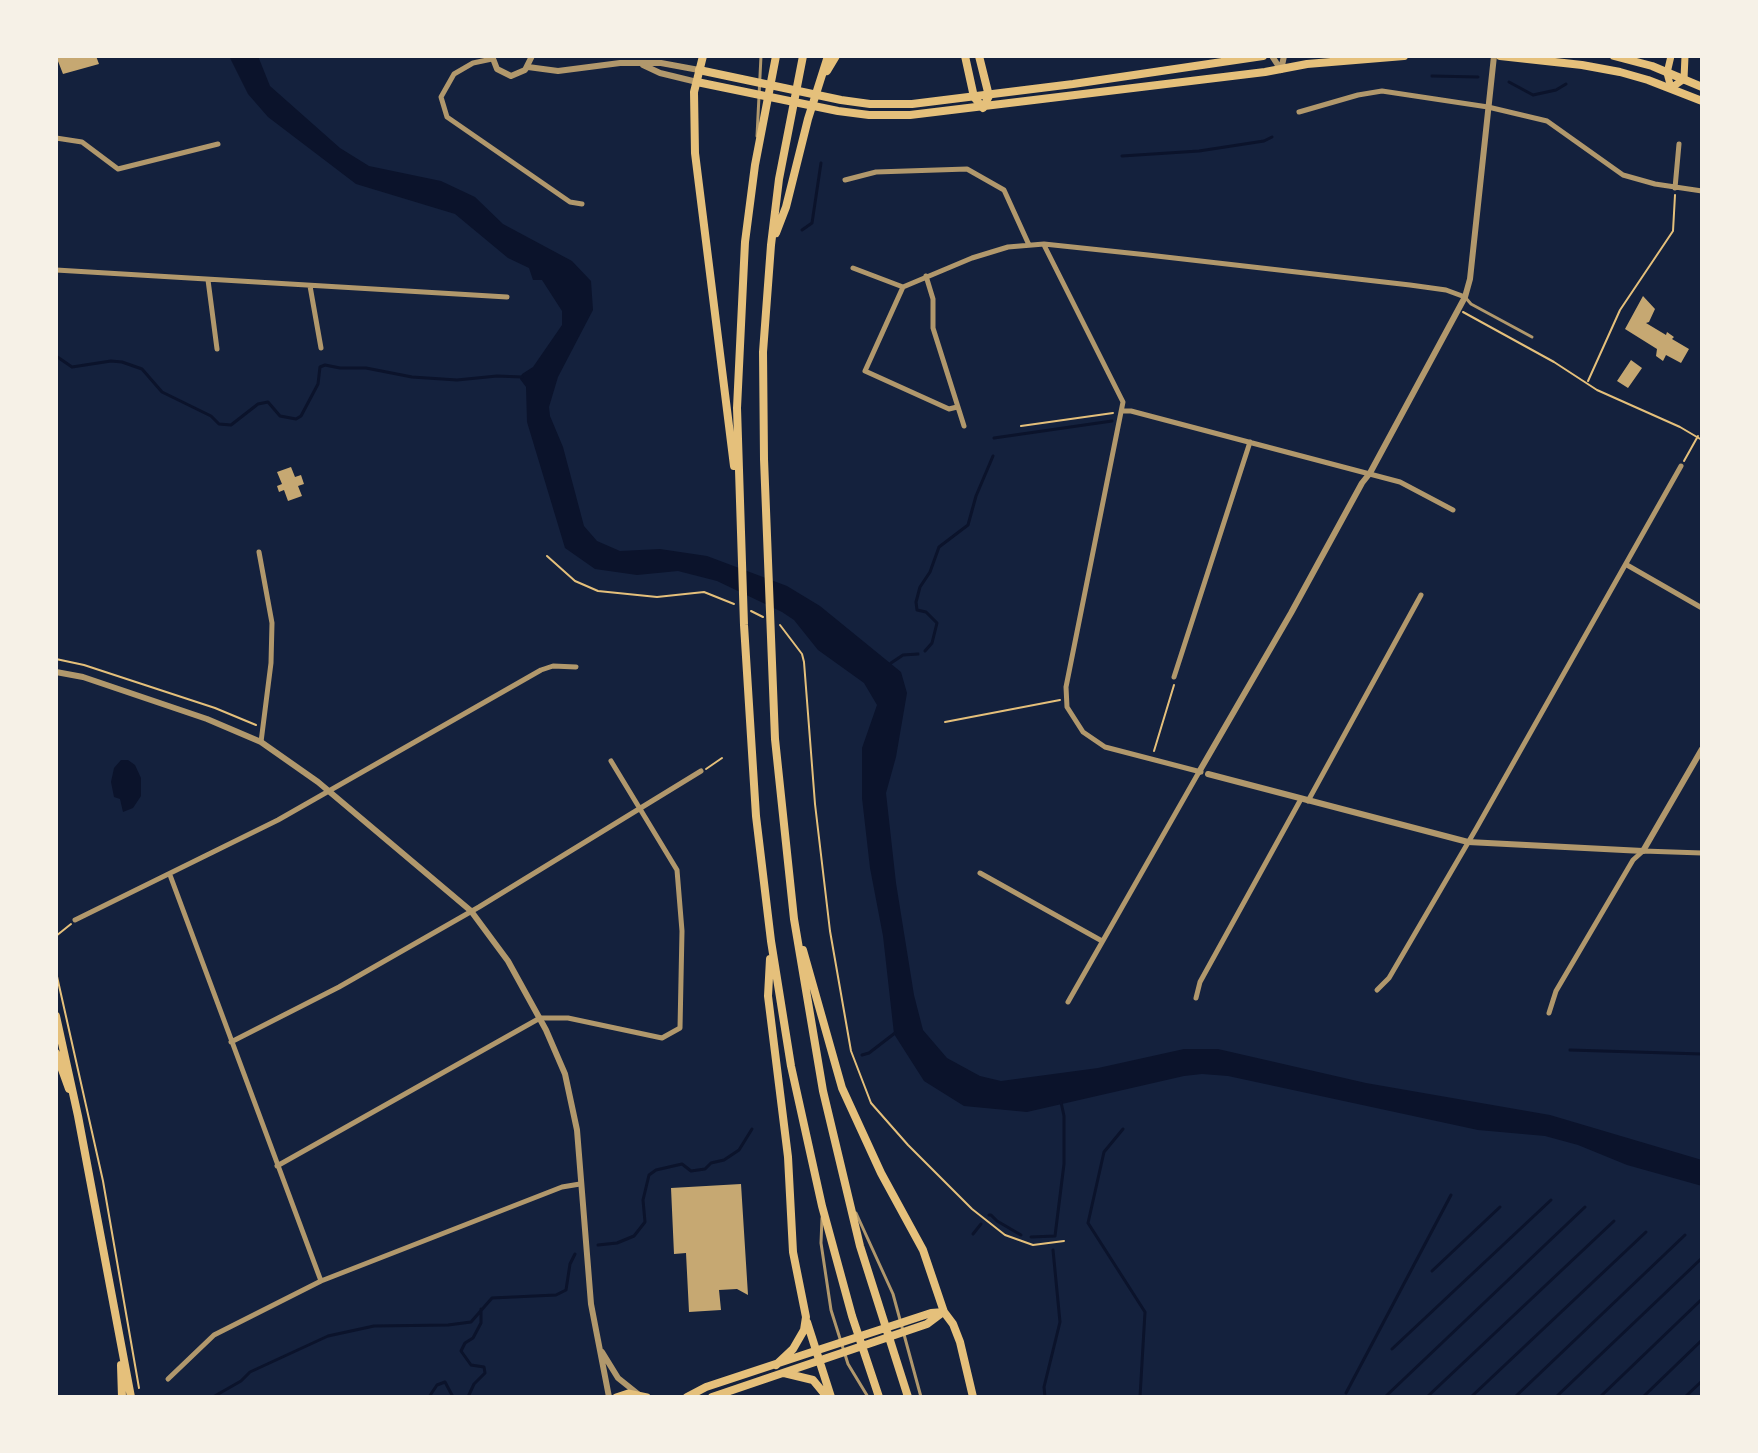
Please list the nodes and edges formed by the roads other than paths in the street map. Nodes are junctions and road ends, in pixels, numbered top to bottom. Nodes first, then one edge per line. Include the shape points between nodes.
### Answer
1 (532, 56) edge
2 (703, 56) edge
3 (761, 56) edge
4 (776, 56) edge
5 (803, 56) edge
6 (828, 56) edge
7 (836, 56) edge
8 (965, 56) edge
9 (979, 56) edge
10 (1263, 56) edge
11 (1272, 56) edge
12 (1284, 56) edge
13 (1404, 56) edge
14 (1494, 56) edge
15 (1500, 56) edge
16 (1614, 56) edge
17 (1671, 56) edge
18 (1685, 56) edge
19 (492, 57) edge
20 (642, 64) junction
21 (528, 67) junction
22 (699, 70) junction
23 (1281, 70) junction
24 (1667, 73) junction
25 (1684, 79) junction
26 (697, 82) junction
27 (1702, 87) edge
28 (1671, 88) junction
29 (817, 89) junction
30 (989, 96) junction
31 (974, 97) junction
32 (1702, 101) edge
33 (1488, 107) junction
34 (983, 108) junction
35 (1299, 112) dead end
36 (56, 138) edge
37 (218, 144) dead end
38 (1679, 144) dead end
39 (755, 165) junction
40 (845, 180) dead end
41 (1675, 188) junction
42 (1702, 191) edge
43 (582, 204) dead end
44 (1044, 244) junction
45 (771, 245) junction
46 (1029, 245) junction
47 (853, 268) dead end
48 (56, 270) edge
49 (926, 276) junction
50 (208, 280) junction
51 (310, 286) junction
52 (903, 287) junction
53 (507, 297) dead end
54 (1465, 297) junction
55 (1532, 337) dead end
56 (321, 348) dead end
57 (217, 349) dead end
58 (957, 407) junction
59 (1122, 411) junction
60 (964, 426) dead end
61 (1250, 441) junction
62 (1681, 466) road end
63 (1370, 473) junction
64 (739, 503) junction
65 (1453, 510) dead end
66 (259, 552) dead end
67 (1627, 565) junction
68 (1421, 595) dead end
69 (1702, 608) edge
70 (576, 667) dead end
71 (56, 672) edge
72 (1174, 677) road end
73 (261, 742) junction
74 (1702, 749) edge
75 (611, 761) dead end
76 (701, 771) road end
77 (1199, 772) junction
78 (1208, 774) joint
79 (328, 790) junction
80 (1304, 800) junction
81 (641, 809) junction
82 (1468, 842) junction
83 (1643, 851) junction
84 (1702, 853) edge
85 (980, 873) dead end
86 (170, 875) junction
87 (471, 911) junction
88 (794, 919) junction
89 (75, 920) road end
90 (771, 941) junction
91 (1102, 941) junction
92 (1377, 990) dead end
93 (1196, 998) dead end
94 (1068, 1002) dead end
95 (1549, 1013) dead end
96 (56, 1016) edge
97 (540, 1018) junction
98 (231, 1042) junction
99 (56, 1053) edge
100 (78, 1116) junction
101 (277, 1166) junction
102 (580, 1184) junction
103 (847, 1196) junction
104 (822, 1206) junction
105 (321, 1281) junction
106 (944, 1312) junction
107 (806, 1317) junction
108 (120, 1345) junction
109 (598, 1345) junction
110 (819, 1355) junction
111 (777, 1369) junction
112 (168, 1379) dead end
113 (638, 1394) junction
114 (122, 1397) edge
115 (131, 1397) edge
116 (609, 1397) edge
117 (616, 1397) edge
118 (647, 1397) edge
119 (687, 1397) edge
120 (712, 1397) edge
121 (829, 1397) edge
122 (868, 1397) edge
123 (879, 1397) edge
124 (908, 1397) edge
125 (921, 1397) edge
126 (973, 1397) edge

1 - 21 street
2 - 22 main road
3 - 39 lane
4 - 39 main road
5 - 45 main road
6 - 29 main road
7 - 29 main road
8 - 31 main road
9 - 30 main road
10 - 30 main road
11 - 23 street
12 - 23 street
13 - 23 main road
14 - 33 street
15 - 28 main road via 1594,67
16 - 24 main road
17 - 24 main road
18 - 25 main road
19 - 21 street via 507,75
19 - 43 street via 454,74 441,97 447,117 570,202
20 - 21 street via 558,71
20 - 22 street
20 - 26 street
22 - 26 main road
22 - 31 main road via 870,104
23 - 34 main road
24 - 25 main road
24 - 28 main road
25 - 27 main road
25 - 28 main road
26 - 34 main road via 869,115
26 - 64 main road via 695,153
28 - 32 main road
29 - 45 main road
30 - 31 main road
30 - 34 main road
31 - 34 main road
33 - 35 street via 1382,91
33 - 41 street via 1547,121 1623,175
33 - 54 street
36 - 37 street via 82,142 118,169
38 - 41 street
39 - 64 main road via 740,314
40 - 46 street via 876,172 974,171 1004,190
41 - 42 street
44 - 46 street
44 - 54 street via 1402,284
44 - 59 street via 1123,402
45 - 88 main road via 762,409 775,739
46 - 49 street via 1008,247
47 - 52 street
48 - 50 street
49 - 52 street
49 - 58 street via 933,328
50 - 51 street
50 - 57 street
51 - 53 street
51 - 56 street
52 - 58 street via 865,371 949,409
54 - 55 lane
54 - 63 street
58 - 60 street
59 - 61 street
59 - 77 street via 1065,699 1069,714 1092,740
61 - 63 street
61 - 72 street
62 - 67 street
63 - 65 street
63 - 77 street
64 - 90 main road via 756,816
66 - 73 street via 272,623
67 - 69 street
67 - 82 street
68 - 80 street
70 - 79 street via 541,670
71 - 73 street via 207,719
73 - 79 street
74 - 83 street
75 - 81 street
76 - 81 street
77 - 78 street
77 - 91 street
78 - 80 street
79 - 86 street
79 - 87 street
80 - 82 street
80 - 93 street via 1200,982
81 - 87 street
81 - 97 street via 679,881 680,1028 662,1038 568,1018
82 - 83 street
82 - 92 street
83 - 84 street
83 - 95 street via 1556,991
85 - 91 street
86 - 89 street
86 - 98 street
87 - 97 street
87 - 98 street
88 - 103 main road
88 - 106 main road via 842,1088 917,1239
90 - 104 main road
90 - 107 main road via 768,996 788,1157 793,1252
91 - 94 street
96 - 100 main road
97 - 101 street
97 - 102 street via 572,1100
98 - 101 street
99 - 100 main road
100 - 108 main road
101 - 105 street
102 - 105 street
102 - 109 street
103 - 124 main road
103 - 125 lane via 893,1294
104 - 122 lane via 821,1243 831,1310 848,1364
104 - 123 main road
105 - 112 street via 214,1335
106 - 110 main road
106 - 126 main road via 960,1342
107 - 110 main road
107 - 111 main road via 804,1330
108 - 114 main road
108 - 115 main road
109 - 113 street via 618,1378
109 - 116 street
110 - 111 main road
110 - 121 main road
111 - 119 main road
111 - 120 main road
111 - 121 main road via 813,1380
113 - 117 main road
113 - 118 main road

